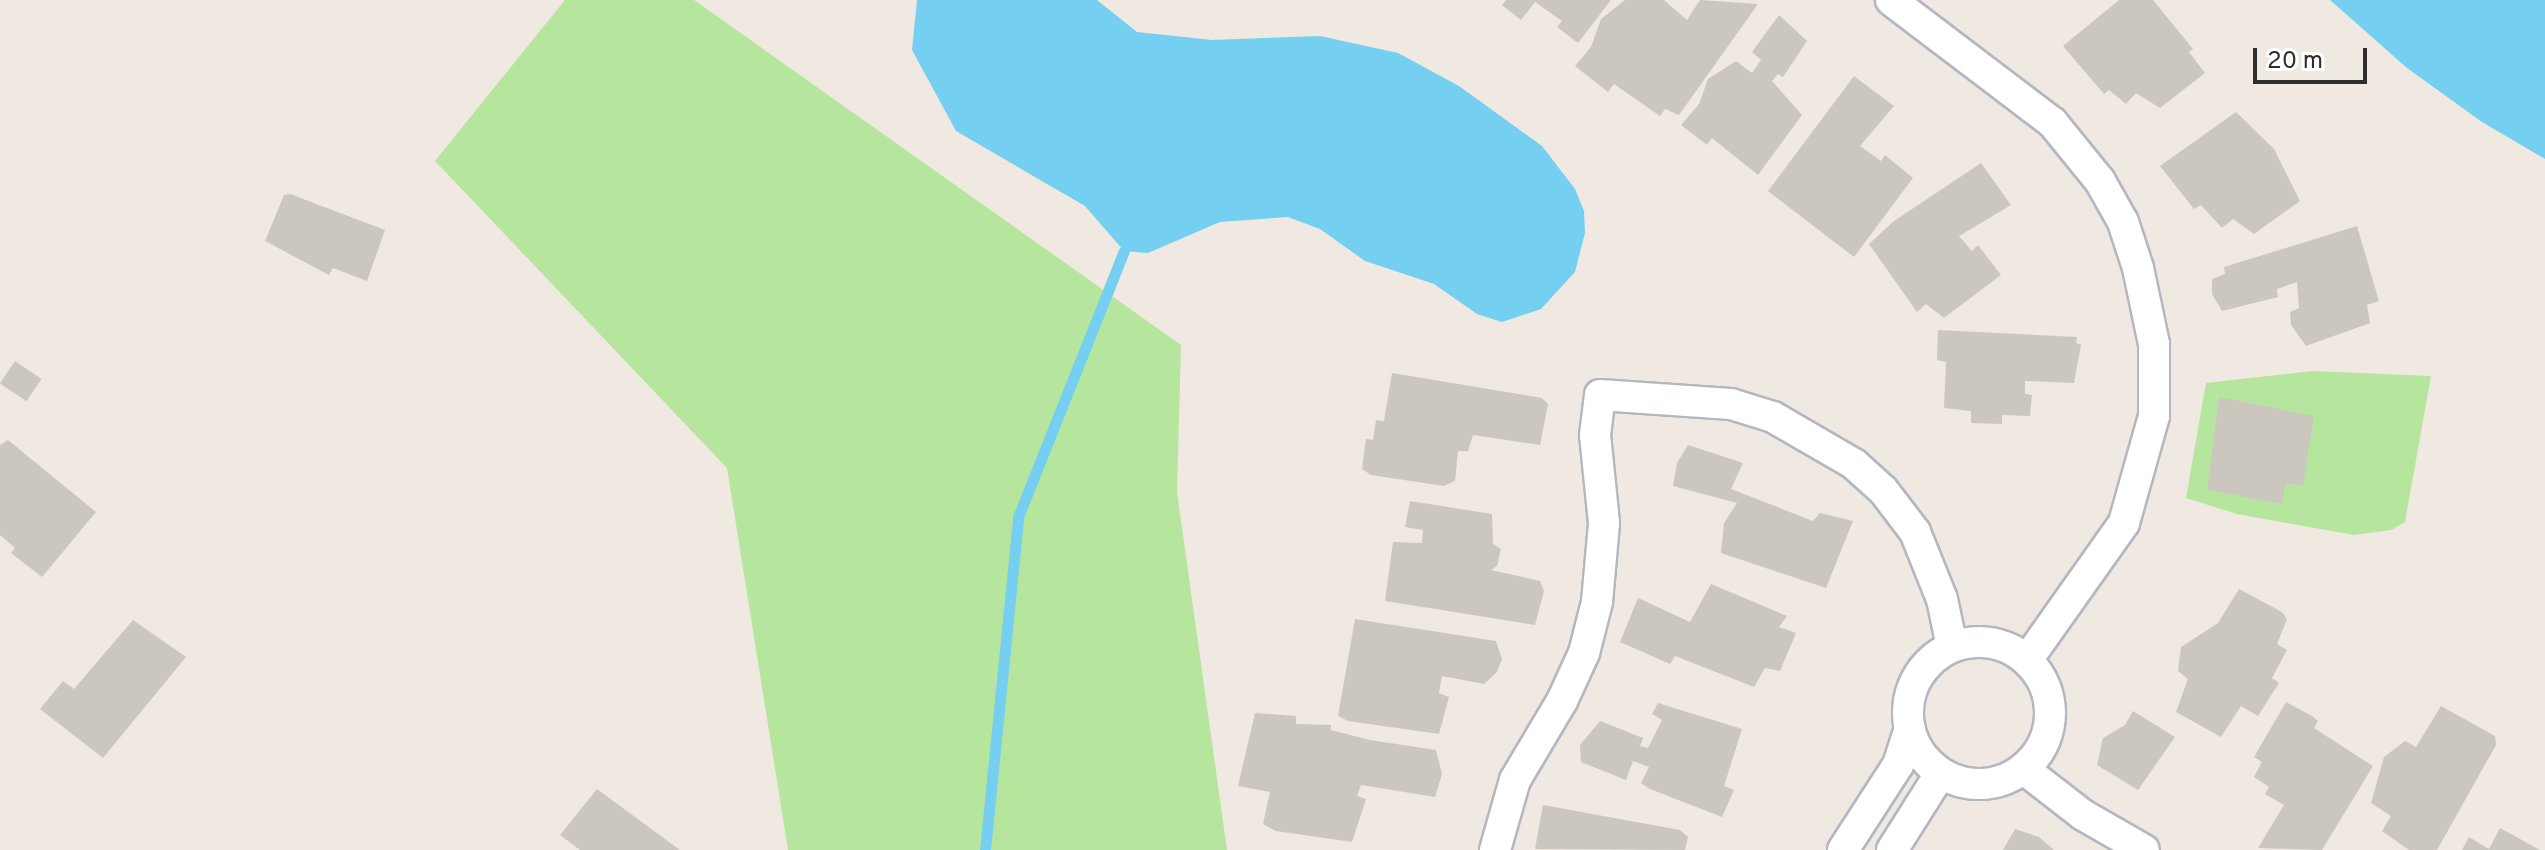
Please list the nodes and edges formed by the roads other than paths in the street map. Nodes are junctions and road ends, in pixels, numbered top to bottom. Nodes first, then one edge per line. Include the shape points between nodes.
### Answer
1 (1891, 0) edge
2 (1952, 647) junction
3 (2027, 660) junction
4 (1910, 729) junction
5 (2025, 770) junction
6 (1940, 774) junction
7 (1495, 850) edge
8 (1843, 850) edge
9 (1892, 850) edge
10 (2144, 850) edge

1 - 3 street via 2052,122 2100,181 2123,222 2154,344 2154,416 2124,523
2 - 3 street via 1995,643
2 - 4 street via 1918,676 1910,697
2 - 7 street via 1942,599 1915,532 1883,490 1814,439 1773,417 1731,404 1600,395 1595,435 1604,523 1597,602 1584,653 1562,701 1515,780
3 - 5 street via 2045,684 2051,706 2049,730
4 - 6 street via 1924,759
4 - 8 street via 1898,765
5 - 6 street via 1983,785
5 - 10 street via 2083,815
6 - 9 street

